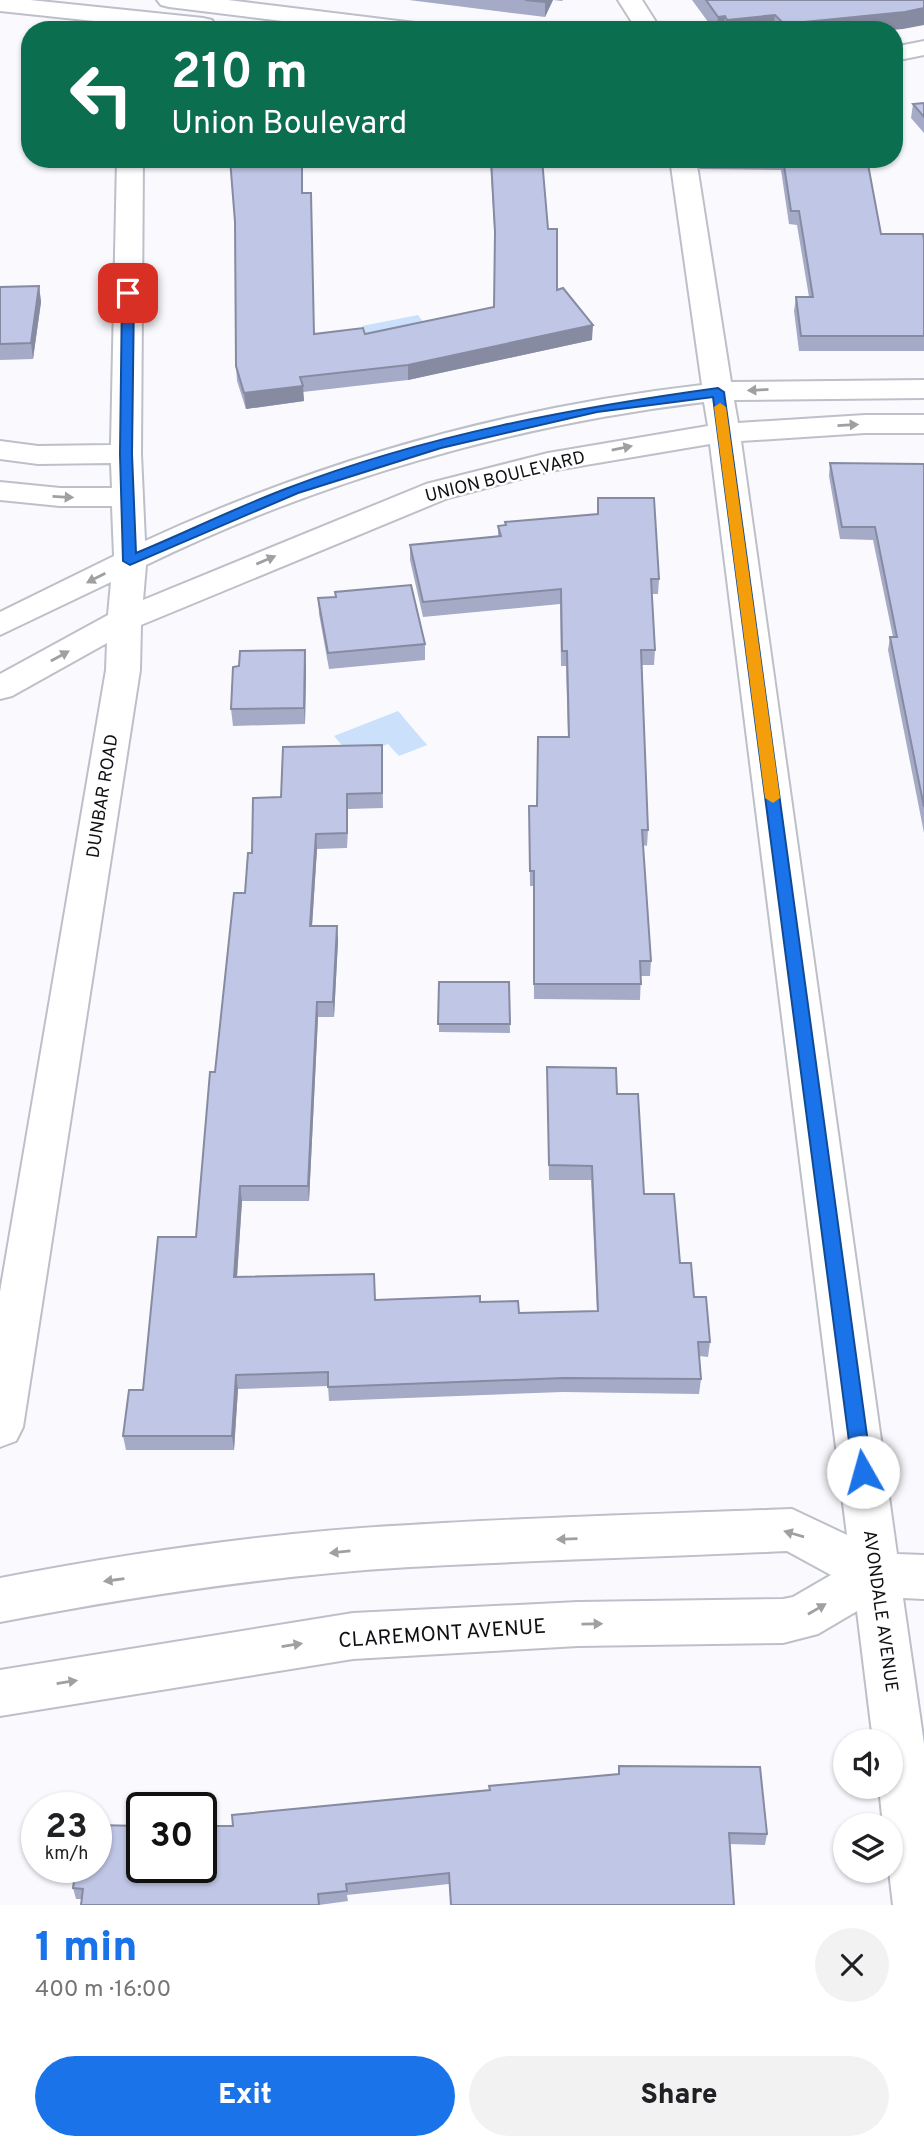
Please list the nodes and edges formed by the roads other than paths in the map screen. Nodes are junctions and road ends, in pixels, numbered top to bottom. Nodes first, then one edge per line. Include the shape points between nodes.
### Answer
1 (169, 0) edge
2 (630, 0) edge
3 (0, 4) edge
4 (133, 16) edge
5 (173, 21) edge
6 (341, 21) edge
7 (643, 21) edge
8 (924, 48) edge
9 (903, 52) edge
10 (130, 168) edge
11 (685, 168) edge
12 (924, 389) edge
13 (718, 392) junction
14 (924, 424) edge
15 (724, 433) junction
16 (0, 450) edge
17 (126, 454) junction
18 (0, 491) edge
19 (127, 497) junction
20 (130, 561) junction
21 (124, 620) junction
22 (0, 625) edge
23 (0, 688) edge
24 (0, 1427) edge
25 (876, 1575) junction
26 (924, 1577) edge
27 (0, 1600) edge
28 (0, 1693) edge
29 (920, 1905) edge

1 - 6 street
2 - 7 street
3 - 4 street
4 - 5 street
8 - 9 street
10 - 17 street, DUNBAR ROAD
11 - 13 street, AVONDALE AVENUE
12 -> 13 street
13 - 15 street, AVONDALE AVENUE
13 - 20 street via 597,409 437,445 293,490
15 -> 14 street, UNION BOULEVARD
21 -> 15 street, UNION BOULEVARD via 436,491 548,462
15 - 25 street, AVONDALE AVENUE
16 - 17 street via 38,455
17 - 19 street, DUNBAR ROAD
18 -> 19 street
19 - 20 street, DUNBAR ROAD
20 - 21 street, DUNBAR ROAD
20 -> 22 street
23 -> 21 street, UNION BOULEVARD
21 - 24 street, DUNBAR ROAD via 123,670
25 - 26 street
25 -> 27 street via 792,1530 408,1546 238,1563
28 -> 25 street, CLAREMONT AVENUE via 353,1636 783,1621 801,1618
25 - 29 street, AVONDALE AVENUE

